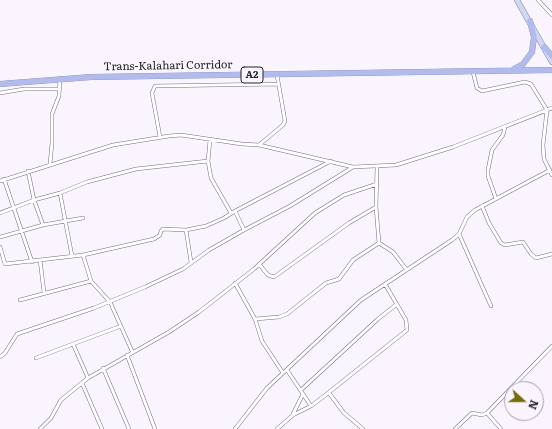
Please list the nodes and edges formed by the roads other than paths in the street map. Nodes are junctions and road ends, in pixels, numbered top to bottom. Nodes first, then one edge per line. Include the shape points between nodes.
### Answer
1 (517, 0) edge
2 (538, 0) edge
3 (551, 11) edge
4 (552, 16) edge
5 (530, 21) junction
6 (544, 47) junction
7 (552, 56) edge
8 (552, 62) edge
9 (512, 70) junction
10 (552, 70) edge
11 (473, 72) junction
12 (491, 72) junction
13 (552, 74) edge
14 (277, 75) junction
15 (60, 78) junction
16 (0, 84) edge
17 (13, 84) junction
18 (278, 84) junction
19 (0, 88) edge
20 (60, 89) junction
21 (0, 93) edge
22 (552, 108) edge
23 (547, 110) junction
24 (505, 127) junction
25 (160, 137) junction
26 (210, 140) junction
27 (259, 145) junction
28 (208, 161) junction
29 (331, 161) junction
30 (50, 164) junction
31 (353, 166) junction
32 (377, 167) junction
33 (550, 168) edge
34 (28, 172) junction
35 (552, 175) edge
36 (4, 179) junction
37 (0, 181) edge
38 (377, 184) junction
39 (60, 194) junction
40 (496, 199) junction
41 (34, 200) junction
42 (482, 206) junction
43 (13, 207) junction
44 (376, 208) junction
45 (233, 212) junction
46 (0, 213) edge
47 (83, 218) dead end
48 (64, 220) junction
49 (43, 225) junction
50 (186, 230) junction
51 (244, 230) junction
52 (22, 231) junction
53 (459, 234) junction
54 (0, 237) edge
55 (379, 243) junction
56 (0, 247) edge
57 (83, 254) junction
58 (552, 254) edge
59 (72, 256) junction
60 (40, 260) junction
61 (32, 262) junction
62 (191, 262) junction
63 (5, 264) junction
64 (259, 264) junction
65 (0, 266) edge
66 (406, 269) junction
67 (91, 281) junction
68 (235, 283) junction
69 (385, 284) junction
70 (44, 292) junction
71 (20, 300) dead end
72 (110, 302) junction
73 (398, 304) junction
74 (491, 306) dead end
75 (255, 320) junction
76 (121, 326) junction
77 (73, 344) junction
78 (552, 346) edge
79 (132, 351) junction
80 (126, 355) junction
81 (0, 357) edge
82 (36, 358) dead end
83 (103, 368) junction
84 (287, 370) junction
85 (283, 373) junction
86 (88, 378) junction
87 (82, 383) junction
88 (301, 390) junction
89 (329, 393) junction
90 (303, 394) junction
91 (311, 406) junction
92 (487, 413) junction
93 (293, 415) junction
94 (40, 429) edge
95 (102, 429) edge
96 (129, 429) edge
97 (155, 429) edge
98 (235, 429) edge
99 (277, 429) edge
100 (362, 429) edge
101 (455, 429) edge
102 (502, 429) edge

1 - 5 main road
2 - 3 street
3 - 4 street
5 - 6 main road
5 - 9 highway via 534,37 532,52 523,64
6 - 7 highway
6 - 8 main road
9 - 10 highway, Trans-Kalahari Corridor / A2
9 - 12 highway, Trans-Kalahari Corridor / A2
11 - 12 highway, Trans-Kalahari Corridor / A2
11 - 14 highway, Trans-Kalahari Corridor / A2
11 - 23 street via 476,88 482,91 528,83
12 - 13 highway, Trans-Kalahari Corridor / A2
14 - 15 highway, Trans-Kalahari Corridor / A2
14 - 18 street
15 - 17 highway, Trans-Kalahari Corridor / A2
15 - 20 street
16 - 17 highway, Trans-Kalahari Corridor / A2
17 - 19 highway, Trans-Kalahari Corridor / A2
18 - 25 street via 155,86 152,93
18 - 27 street via 284,125
20 - 21 street via 24,89
20 - 30 street via 52,114
22 - 23 street
23 - 24 street
23 - 33 street via 543,145 544,159
24 - 32 street via 415,160
24 - 40 street via 504,135 492,150 488,170
25 - 26 street via 181,135
25 - 30 street via 113,146
26 - 27 street
26 - 28 street
27 - 29 street
28 - 39 street via 136,169 87,182
28 - 45 street via 211,178
29 - 31 street
29 - 45 street
30 - 34 street
31 - 32 street
31 - 51 street via 290,206
32 - 38 street
33 - 35 street
33 - 40 street
34 - 36 street
34 - 41 street
36 - 37 street
36 - 43 street
38 - 44 street
38 - 64 street via 344,195 315,213
39 - 41 street
39 - 48 street
40 - 42 street
41 - 43 street
41 - 49 street
42 - 53 street via 467,217
42 - 58 street via 501,243 505,245 523,242 536,258
43 - 46 street
43 - 52 street
44 - 55 street
44 - 64 street via 349,223 274,277 268,275
45 - 50 street via 206,226
45 - 51 street
47 - 48 street
48 - 49 street
48 - 59 street
49 - 52 street
50 - 57 street via 164,229 154,239
50 - 62 street
51 - 62 street
52 - 54 street
52 - 61 street
53 - 66 street
53 - 74 street
55 - 66 street via 393,252
55 - 75 street via 353,260 339,278 326,283 288,314 273,319
56 - 63 street
57 - 59 street
57 - 67 street
59 - 60 street
60 - 61 street
60 - 70 street
61 - 63 street
62 - 72 street via 171,275
63 - 65 street
64 - 68 street
66 - 69 street
67 - 70 street
67 - 72 street
68 - 75 street
68 - 79 street via 184,323
69 - 73 street
69 - 84 street via 346,313
70 - 71 street
72 - 76 street
72 - 81 street via 18,334
73 - 88 street via 378,319
73 - 89 street via 408,324 407,330
75 - 85 street via 262,341
76 - 77 street
76 - 79 street
77 - 82 street
77 - 86 street
78 - 92 street
79 - 80 street
80 - 83 street
80 - 97 street
83 - 86 street
83 - 96 street
84 - 85 street
84 - 88 street
85 - 98 street via 267,388
86 - 87 street
87 - 94 street via 61,400 51,418
87 - 95 street
88 - 90 street
89 - 91 street
89 - 100 street via 344,413
90 - 91 street
90 - 93 street
91 - 93 street
92 - 101 street via 472,413
92 - 102 street
93 - 99 street

